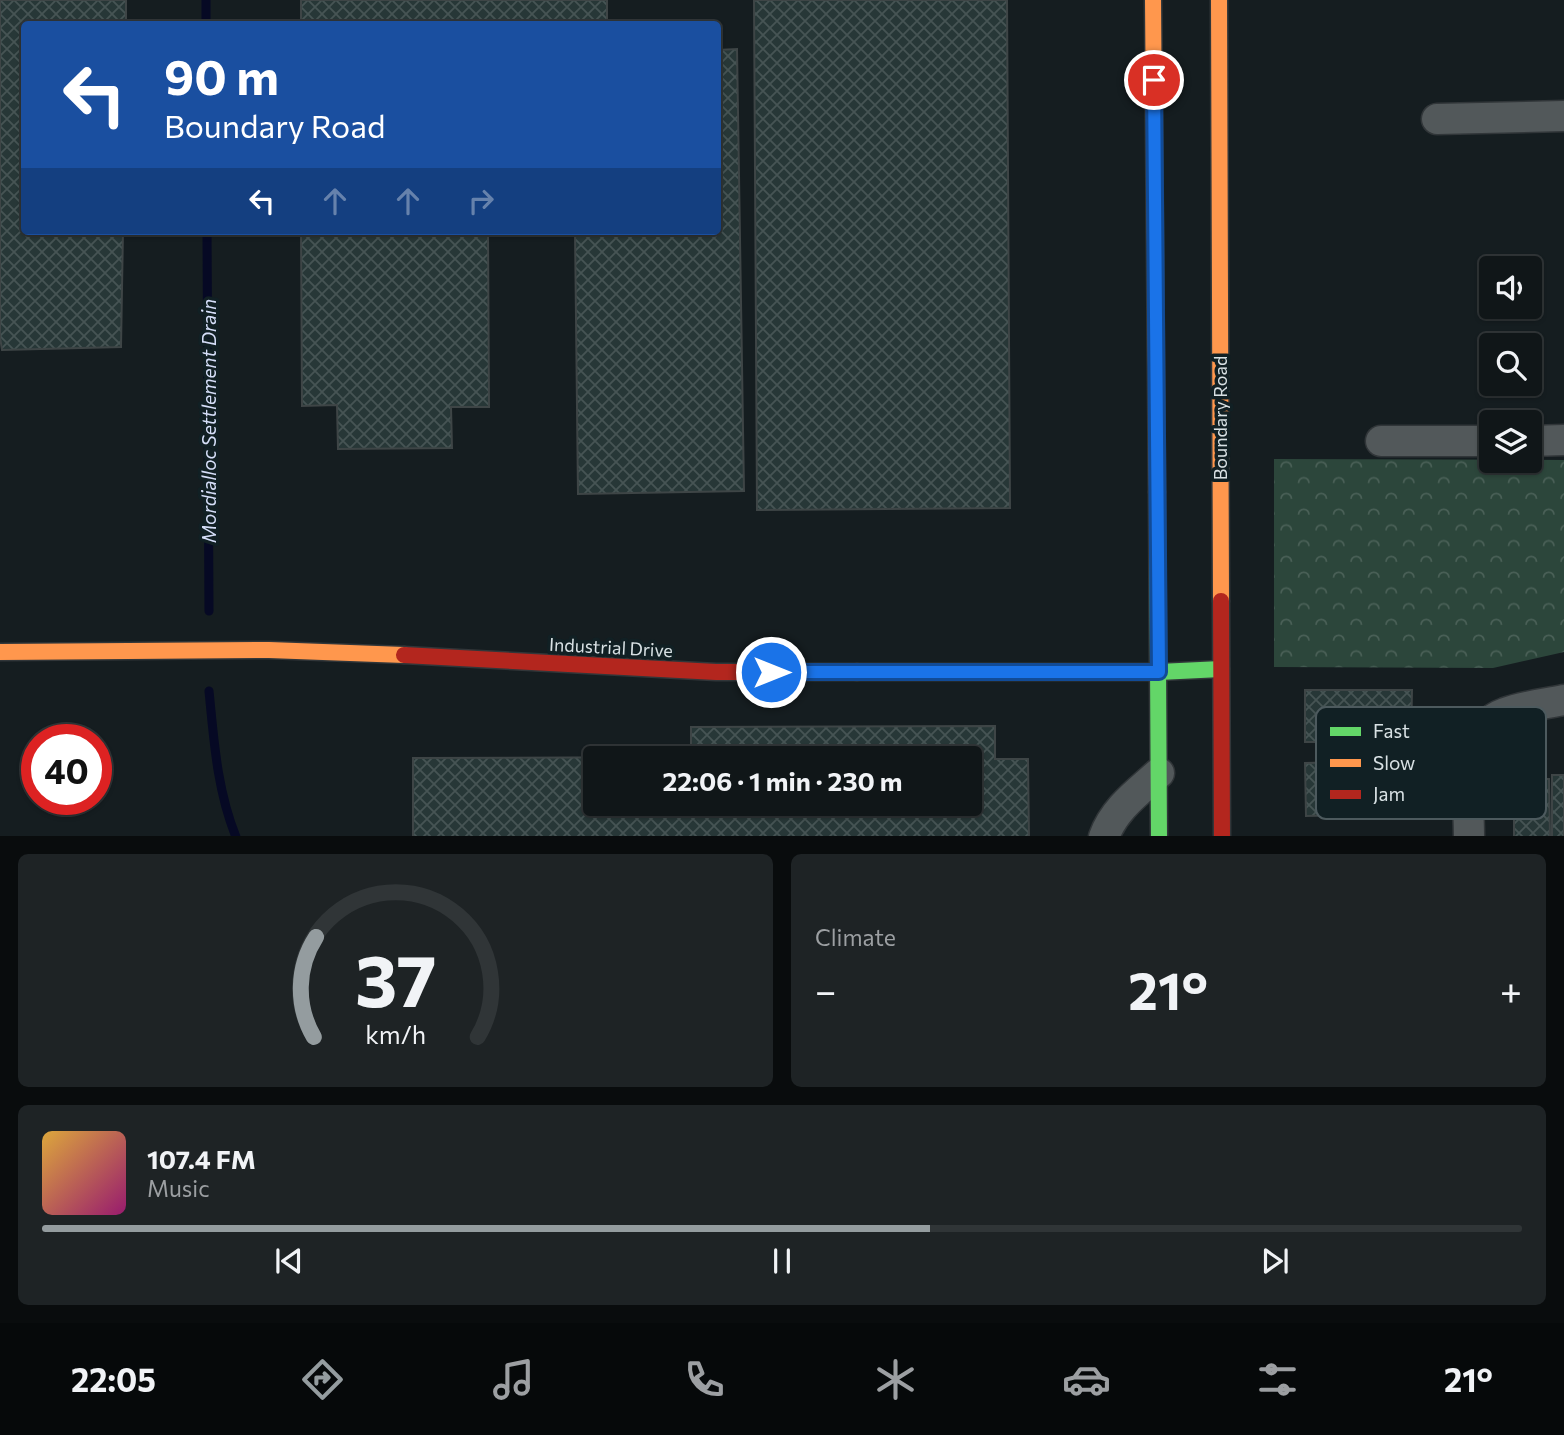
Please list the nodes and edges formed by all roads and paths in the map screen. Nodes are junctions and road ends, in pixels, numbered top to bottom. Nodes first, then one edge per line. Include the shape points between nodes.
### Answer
1 (1153, 0) edge
2 (1219, 0) edge
3 (1564, 116) edge
4 (1437, 119) dead end
5 (1564, 440) edge
6 (1381, 441) dead end
7 (1479, 441) edge
8 (1542, 441) edge
9 (0, 652) edge
10 (1221, 669) junction
11 (1159, 672) junction
12 (1564, 700) edge
13 (1531, 707) edge
14 (1159, 773) junction
15 (1104, 836) edge
16 (1159, 836) edge
17 (1222, 836) edge

1 - 11 main road
2 - 10 main road, Boundary Road
3 - 4 street
5 - 8 street
6 - 7 street
9 - 11 main road, Industrial Drive via 269,650 716,672
10 - 11 main road, Industrial Drive
10 - 17 main road, Boundary Road
11 - 14 main road
12 - 13 street
14 - 15 street via 1123,805
14 - 16 main road

